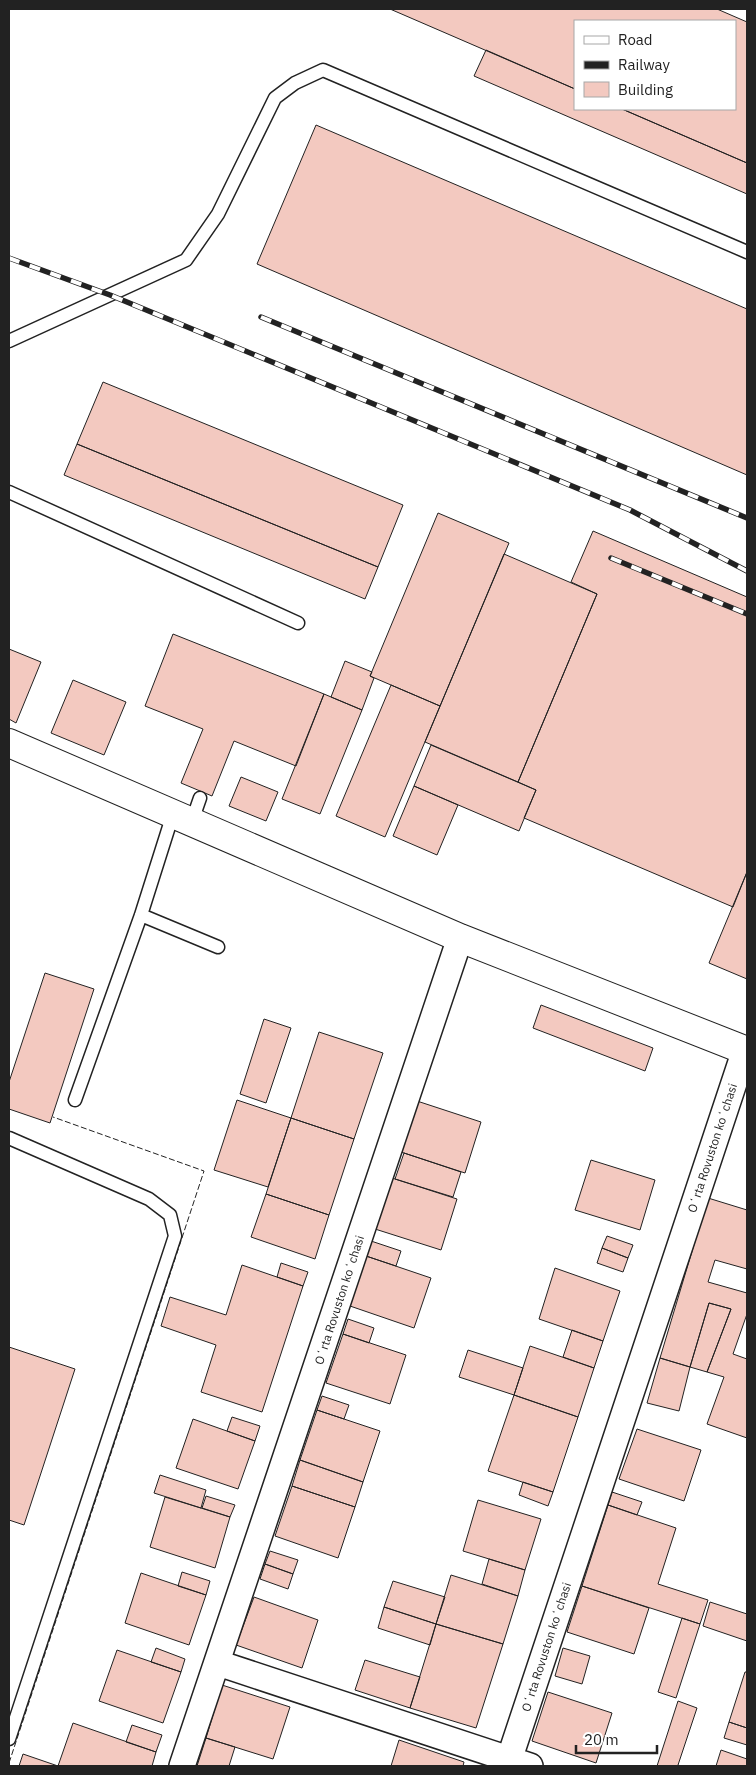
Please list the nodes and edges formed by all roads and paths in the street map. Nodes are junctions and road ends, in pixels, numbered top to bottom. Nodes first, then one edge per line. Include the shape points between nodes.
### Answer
1 (747, 252) edge
2 (9, 341) edge
3 (9, 492) edge
4 (298, 623) dead end
5 (9, 743) edge
6 (188, 811) junction
7 (141, 915) junction
8 (460, 938) junction
9 (218, 947) dead end
10 (746, 1050) edge
11 (75, 1100) dead end
12 (9, 1138) edge
13 (218, 1663) junction
14 (9, 1739) edge
15 (515, 1764) edge
16 (182, 1766) edge

1 - 2 lane via 323,70 294,83 275,98 218,214 186,260
3 - 4 lane
5 - 6 street
6 - 7 lane
6 - 8 street
7 - 9 lane
7 - 11 lane
8 - 10 street
8 - 13 street, Oʻrta Rovuston koʻchasi
10 - 15 street, Oʻrta Rovuston koʻchasi
12 - 14 lane via 149,1199 170,1215 175,1236
13 - 15 street, Oʻrta Rovuston koʻchasi
13 - 16 street, Oʻrta Rovuston koʻchasi

